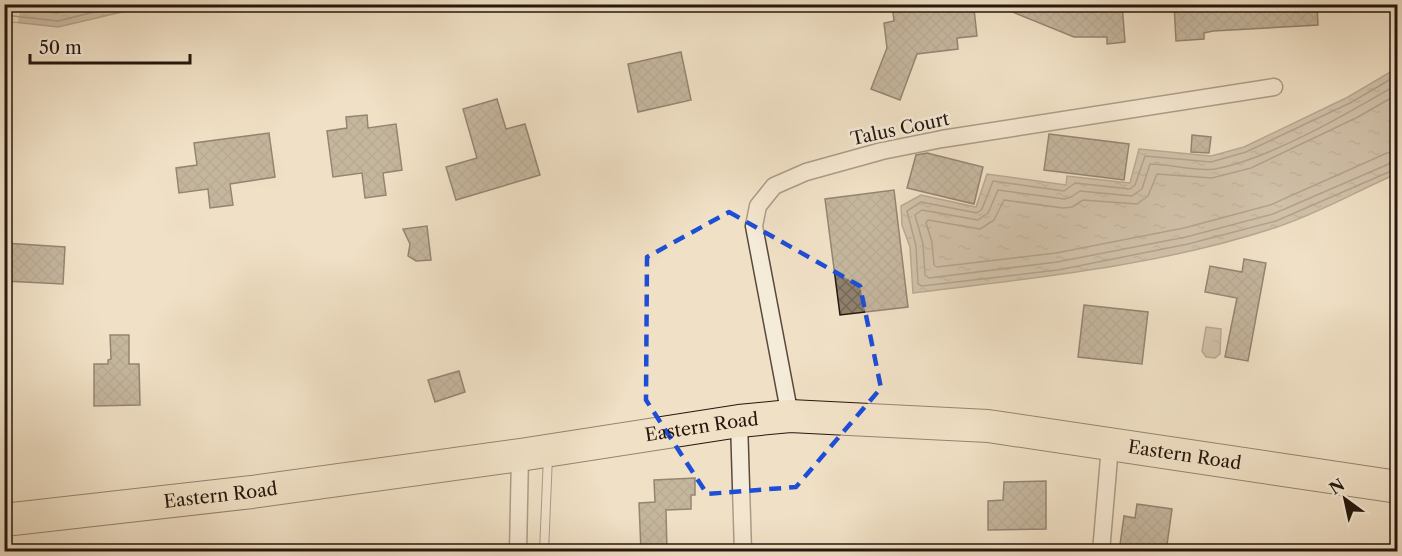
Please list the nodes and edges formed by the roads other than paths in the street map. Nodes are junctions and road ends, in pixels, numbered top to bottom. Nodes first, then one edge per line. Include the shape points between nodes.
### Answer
1 (1274, 87) dead end
2 (790, 416) junction
3 (739, 421) junction
4 (1110, 446) junction
5 (534, 453) junction
6 (1398, 487) edge
7 (4, 520) edge
8 (518, 552) edge
9 (544, 552) edge
10 (743, 552) edge
11 (1101, 552) edge

1 - 2 street, Talus Court via 942,139 806,172 774,186 758,206 754,226
2 - 3 highway, Eastern Road
2 - 4 highway, Eastern Road via 988,426
3 - 5 highway, Eastern Road
3 - 10 street
4 - 6 highway, Eastern Road
4 - 11 street
5 - 7 highway, Eastern Road via 252,492
5 - 8 street
5 - 9 lane

